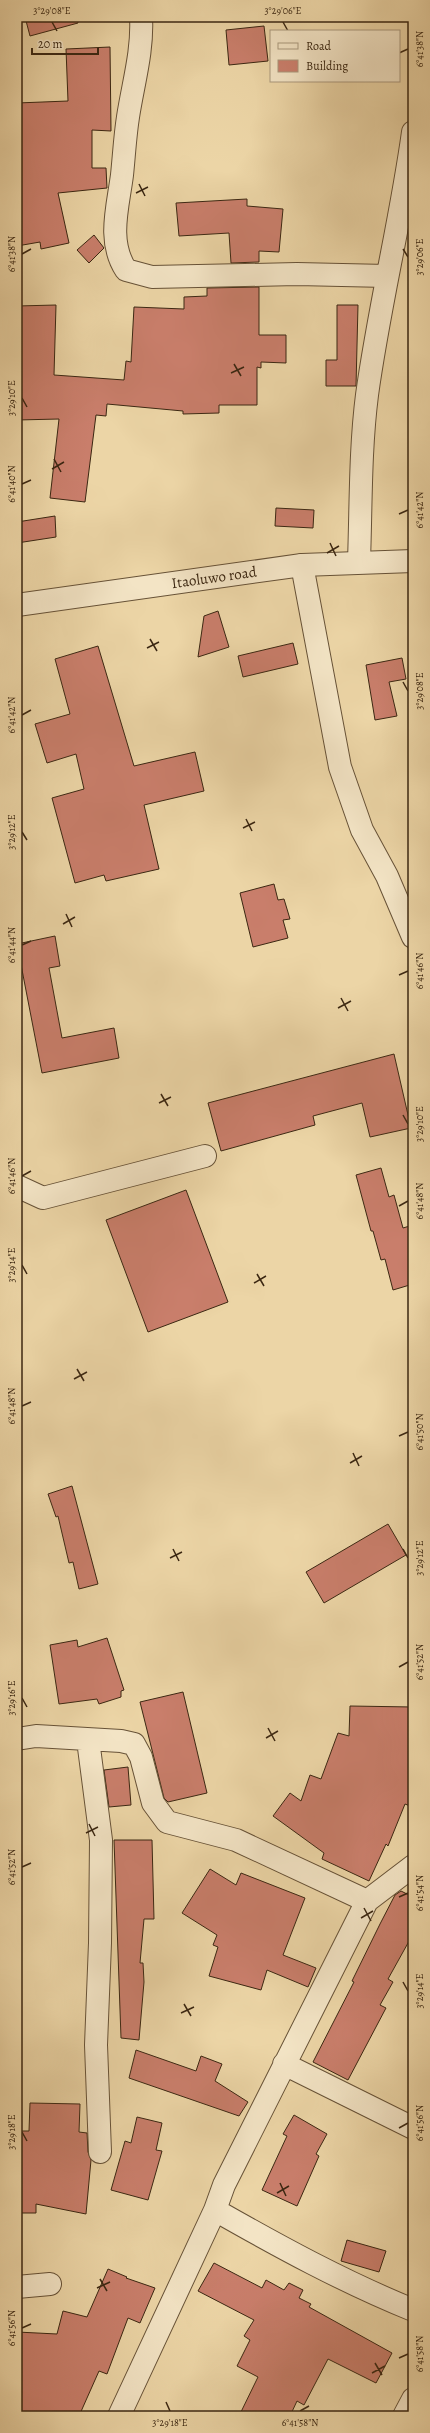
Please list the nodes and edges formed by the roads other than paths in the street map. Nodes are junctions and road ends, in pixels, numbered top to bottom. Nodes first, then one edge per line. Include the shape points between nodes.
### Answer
1 (141, 17) edge
2 (413, 132) edge
3 (387, 276) junction
4 (359, 561) junction
5 (413, 561) edge
6 (302, 564) junction
7 (17, 605) edge
8 (413, 937) edge
9 (205, 1156) dead end
10 (17, 1186) edge
11 (17, 1739) edge
12 (88, 1740) junction
13 (413, 1866) edge
14 (367, 1901) junction
15 (284, 2064) junction
16 (413, 2128) edge
17 (100, 2152) dead end
18 (215, 2210) junction
19 (50, 2284) dead end
20 (17, 2287) edge
21 (413, 2310) edge
22 (413, 2399) edge
23 (119, 2416) edge
24 (404, 2416) edge

1 - 3 street via 138,60 115,220 118,258 126,270 152,277 297,274
2 - 3 street via 405,192
3 - 4 street via 367,395
4 - 5 street, Itaoluwo road
4 - 6 street, Itaoluwo road
6 - 7 street, Itaoluwo road
6 - 8 street via 340,767 362,830 387,876
9 - 10 street via 43,1198
11 - 12 street via 36,1736
12 - 14 street via 134,1744 141,1757 153,1803 167,1822 236,1840
12 - 17 street via 101,1840 96,2045
13 - 14 street
14 - 15 street
15 - 16 street
15 - 18 street via 224,2185
18 - 21 street via 363,2290
18 - 23 street
19 - 20 street
22 - 24 street

